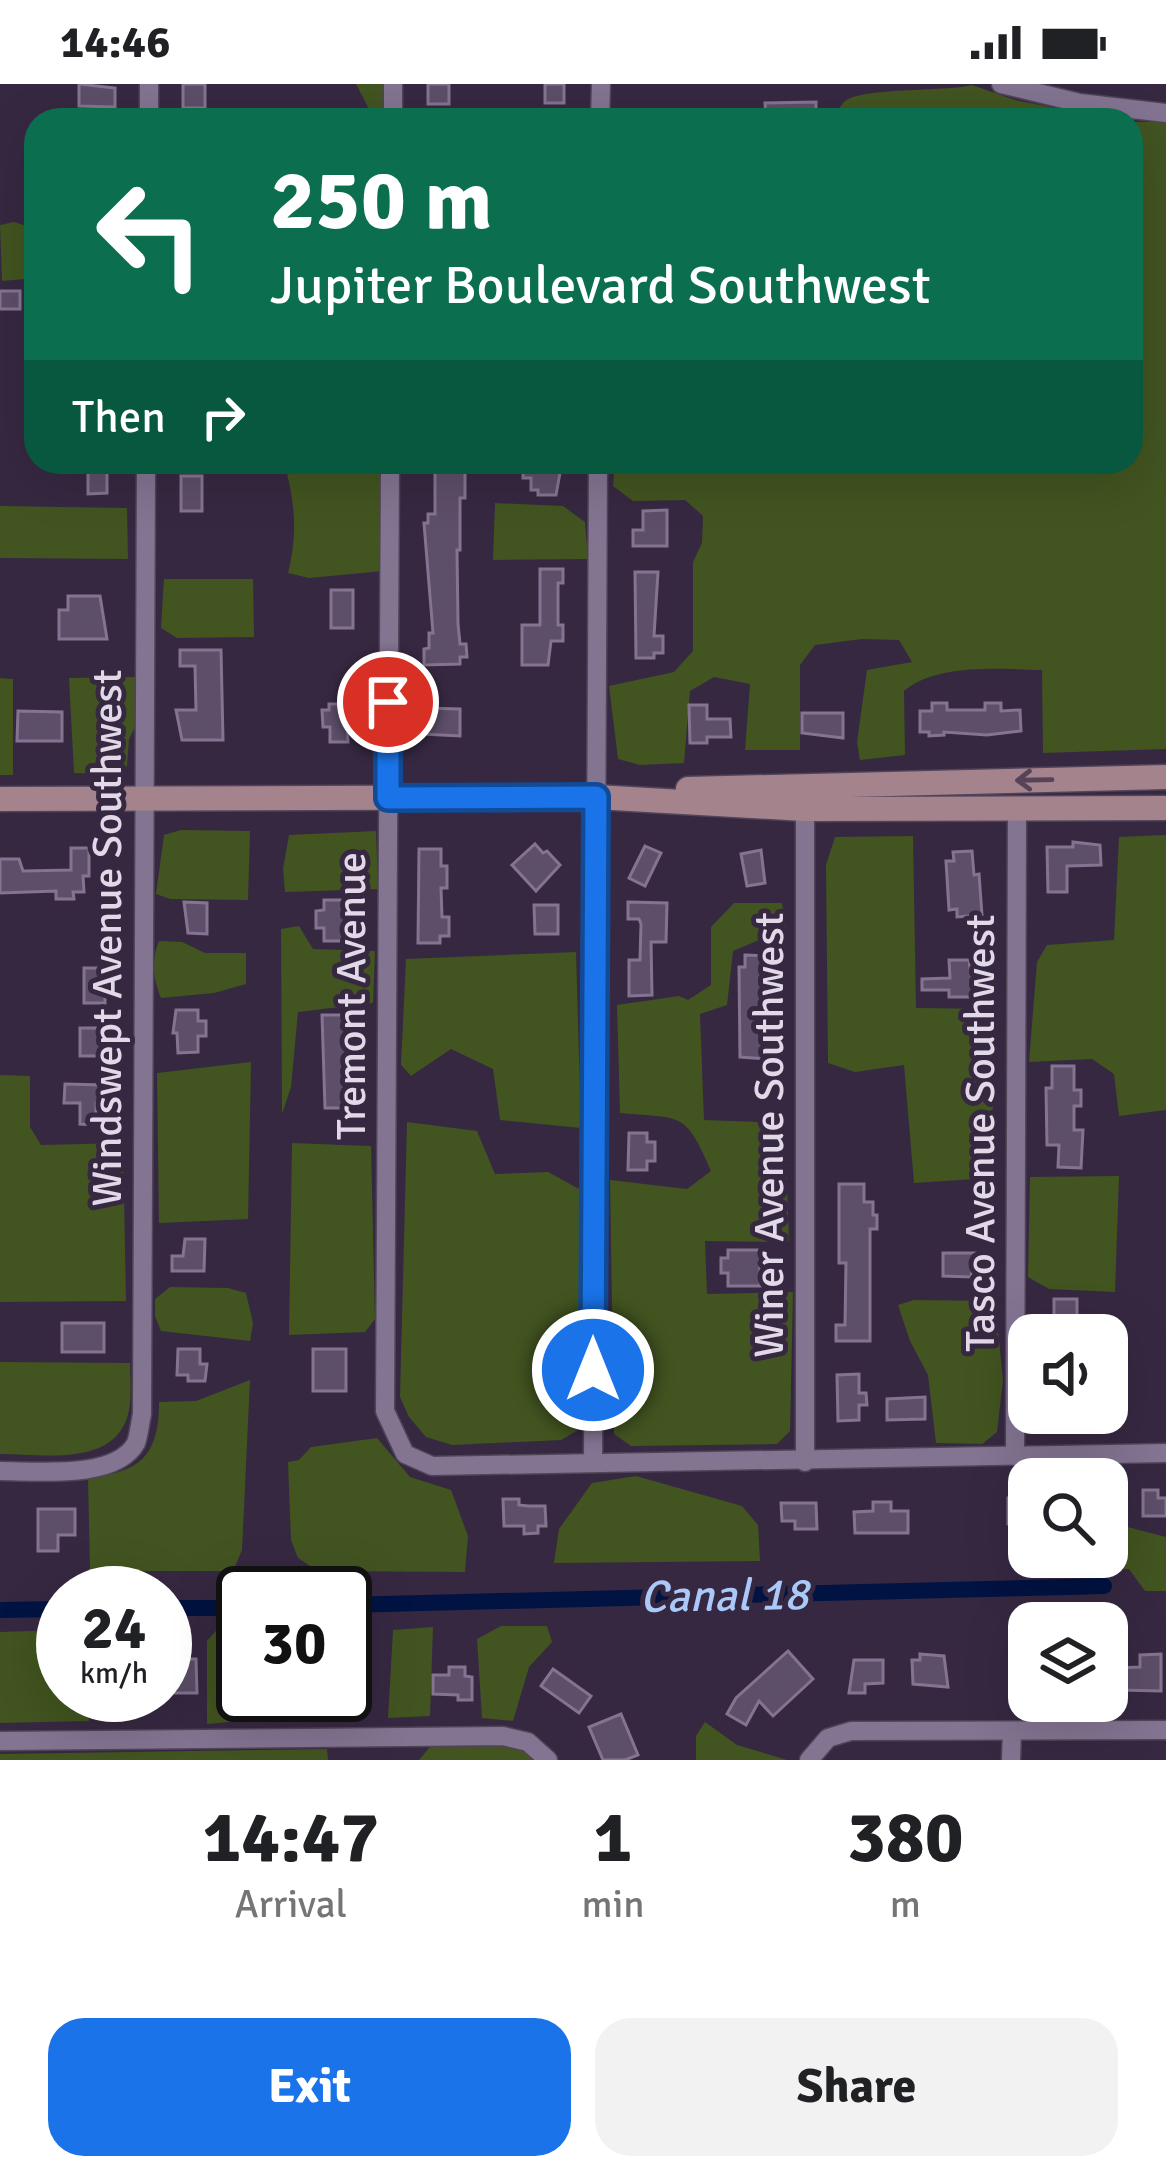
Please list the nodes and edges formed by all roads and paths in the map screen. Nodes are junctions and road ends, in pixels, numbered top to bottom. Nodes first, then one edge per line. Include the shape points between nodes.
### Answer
1 (1004, 84) edge
2 (1123, 108) edge
3 (146, 474) edge
4 (390, 474) edge
5 (598, 474) edge
6 (1166, 777) edge
7 (596, 797) junction
8 (143, 798) junction
9 (388, 798) junction
10 (0, 799) edge
11 (805, 808) junction
12 (1166, 808) edge
13 (1017, 810) junction
14 (1166, 1453) edge
15 (1015, 1456) junction
16 (806, 1462) junction
17 (593, 1463) junction
18 (0, 1471) edge
19 (1166, 1730) edge
20 (1012, 1731) junction
21 (350, 1737) junction
22 (0, 1741) edge
23 (544, 1756) edge
24 (811, 1757) edge
25 (350, 1760) edge
26 (1012, 1760) edge

1 - 2 street
3 - 8 street, Windswept Avenue Southwest
4 - 9 street, Tremont Avenue
5 - 7 street
6 -> 7 street via 733,786
7 - 9 street
7 - 11 street
7 - 17 street
8 - 9 street
8 - 10 street
8 - 18 street, Windswept Avenue Southwest via 136,1443 97,1469
9 - 17 street, Tremont Avenue via 385,1411 405,1454 432,1466
11 - 13 street
11 - 16 street, Winer Avenue Southwest
12 - 13 street
13 - 15 street, Tasco Avenue Southwest
14 - 15 street
15 - 16 street
16 - 17 street
19 - 20 street
20 - 24 street via 851,1731 828,1738
20 - 26 street
21 - 22 street
21 - 23 street via 503,1736
21 - 25 street

